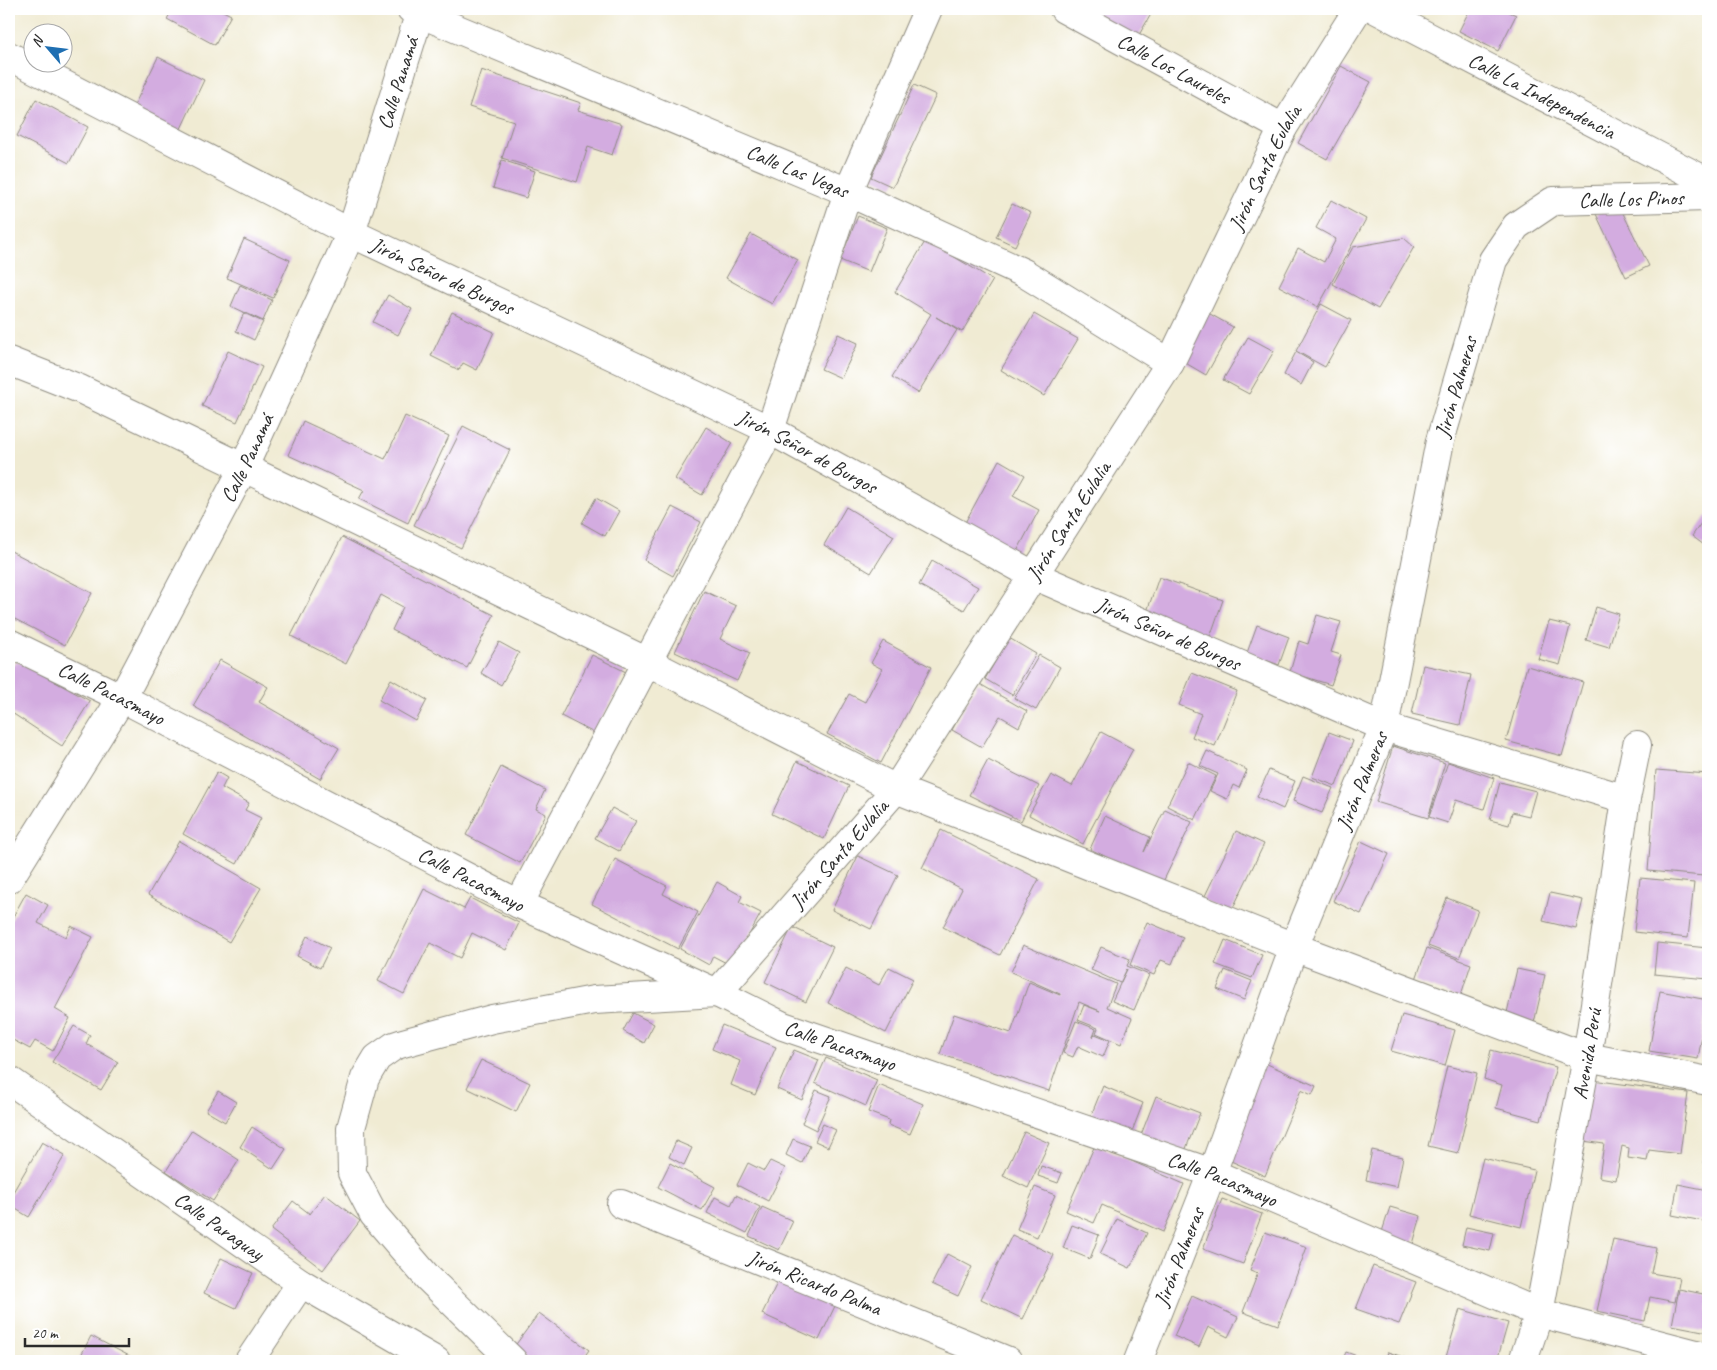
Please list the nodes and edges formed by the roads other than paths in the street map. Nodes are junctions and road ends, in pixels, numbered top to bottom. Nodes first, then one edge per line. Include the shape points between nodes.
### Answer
1 (928, 9) edge
2 (1064, 9) edge
3 (1358, 9) edge
4 (1375, 9) edge
5 (417, 10) edge
6 (9, 56) edge
7 (1283, 128) junction
8 (1708, 182) edge
9 (848, 192) junction
10 (1708, 197) edge
11 (1553, 201) joint
12 (351, 233) junction
13 (9, 361) edge
14 (1170, 363) junction
15 (770, 430) junction
16 (244, 468) junction
17 (1033, 575) junction
18 (9, 643) edge
19 (648, 662) junction
20 (122, 698) junction
21 (1384, 727) junction
22 (1637, 745) dead end
23 (896, 789) junction
24 (1626, 799) junction
25 (9, 879) edge
26 (519, 904) junction
27 (1294, 947) junction
28 (717, 993) junction
29 (1587, 1057) junction
30 (9, 1080) edge
31 (1708, 1081) edge
32 (1212, 1173) junction
33 (622, 1204) dead end
34 (301, 1283) junction
35 (1539, 1313) junction
36 (1708, 1357) edge
37 (249, 1361) edge
38 (436, 1361) edge
39 (513, 1361) edge
40 (1008, 1361) edge
41 (1138, 1361) edge
42 (1523, 1361) edge

1 - 9 street
2 - 7 street, Calle Los Laureles
3 - 7 street, Jirón Santa Eulalia
4 - 8 street, Calle La Independencia
5 - 9 street, Calle Las Vegas
5 - 12 street, Calle Panamá
6 - 12 street, Jirón Señor de Burgos
7 - 14 street, Jirón Santa Eulalia
9 - 14 street, Calle Las Vegas via 1024,273
9 - 15 street
10 - 11 street, Calle Los Pinos
11 - 21 street, Jirón Palmeras via 1516,226 1493,260 1440,440
12 - 15 street, Jirón Señor de Burgos
12 - 16 street, Calle Panamá
13 - 16 street via 80,390
14 - 17 street, Jirón Santa Eulalia
15 - 17 street, Jirón Señor de Burgos
15 - 19 street
16 - 19 street
16 - 20 street, Calle Panamá
17 - 21 street, Jirón Señor de Burgos
17 - 23 street, Jirón Santa Eulalia
18 - 20 street, Calle Pacasmayo
19 - 23 street
19 - 26 street
20 - 25 street, Calle Panamá
20 - 26 street, Calle Pacasmayo
21 - 24 street, Jirón Señor de Burgos
21 - 27 street, Jirón Palmeras
22 - 24 street, Avenida Perú
23 - 27 street
23 - 28 street, Jirón Santa Eulalia
24 - 29 street, Avenida Perú
26 - 28 street, Calle Pacasmayo
27 - 29 street
27 - 32 street, Jirón Palmeras
28 - 32 street, Calle Pacasmayo via 783,1026
28 - 39 street via 594,1000 492,1019 394,1046 378,1058 366,1078 351,1128 352,1173 374,1215 428,1278
29 - 31 street
29 - 35 street, Avenida Perú
30 - 34 street, Calle Paraguay
32 - 35 street, Calle Pacasmayo
32 - 41 street, Jirón Palmeras
33 - 40 street, Jirón Ricardo Palma
34 - 37 street
34 - 38 street, Calle Paraguay
35 - 36 street, Calle Pacasmayo
35 - 42 street, Avenida Perú

